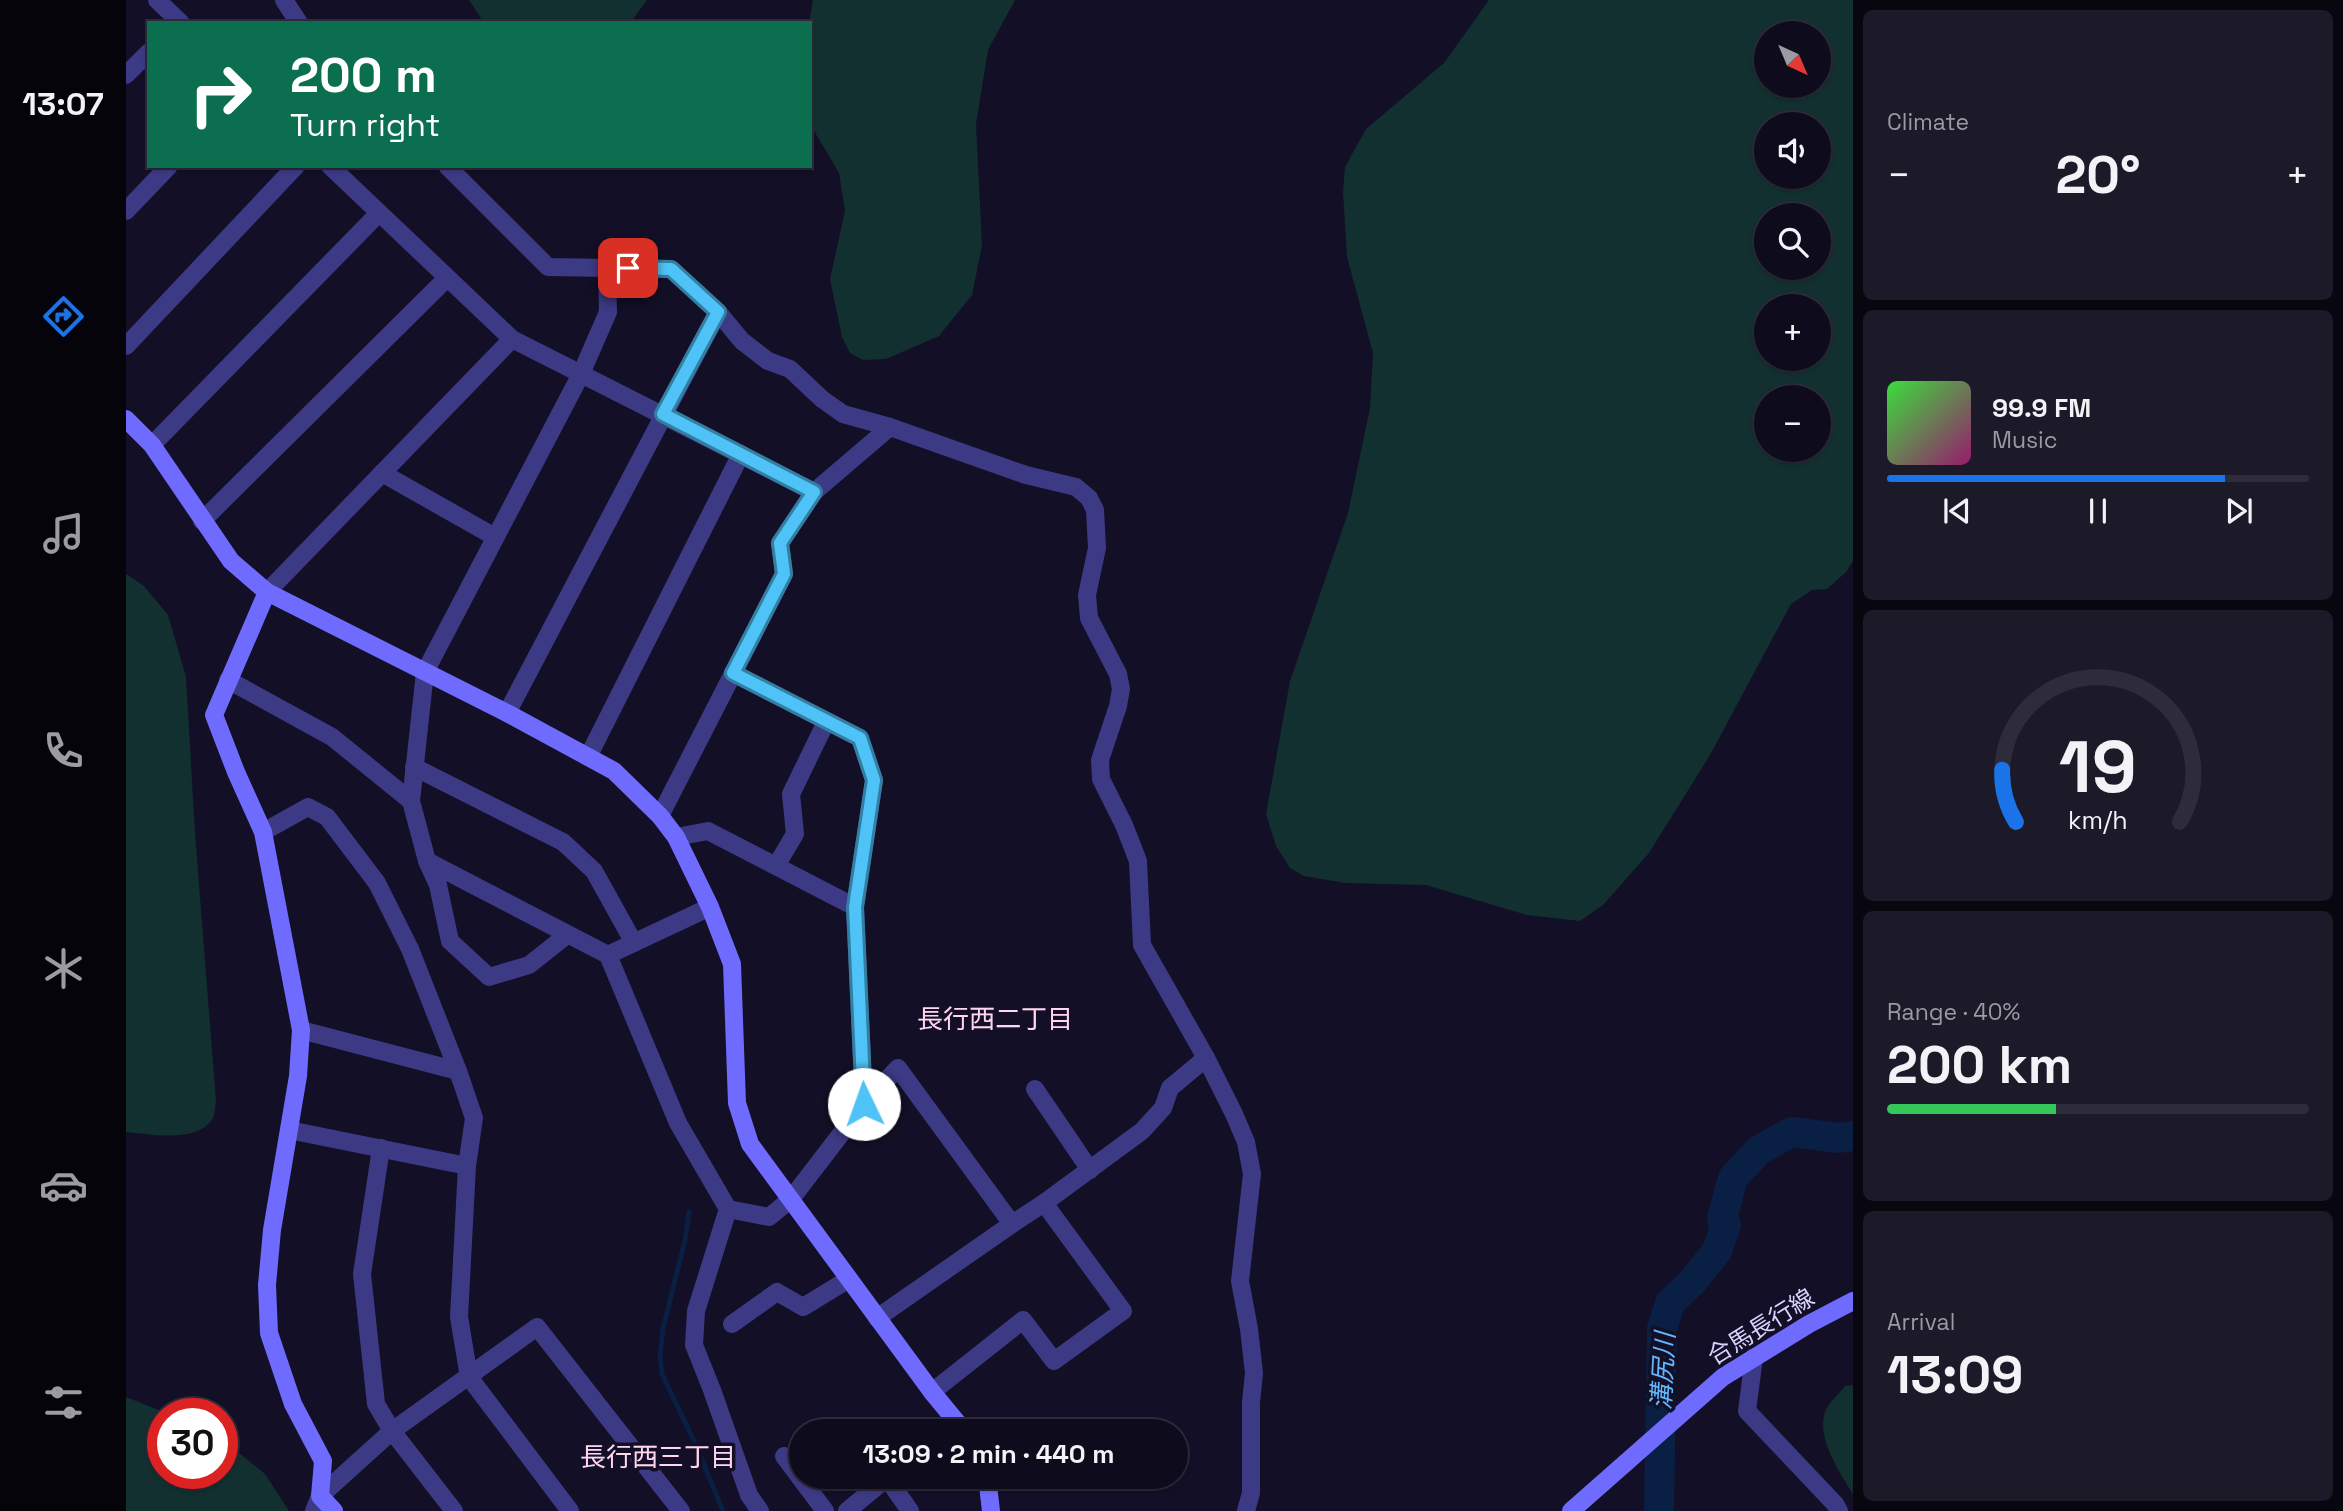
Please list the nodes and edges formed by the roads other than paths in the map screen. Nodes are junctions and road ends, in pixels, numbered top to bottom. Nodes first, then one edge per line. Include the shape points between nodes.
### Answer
1 (157, 0) edge
2 (284, 0) edge
3 (178, 21) edge
4 (298, 21) edge
5 (147, 54) edge
6 (126, 75) edge
7 (167, 168) edge
8 (294, 168) edge
9 (332, 168) edge
10 (449, 168) edge
11 (126, 211) edge
12 (379, 213) junction
13 (607, 268) junction
14 (447, 278) junction
15 (718, 312) junction
16 (512, 340) junction
17 (126, 345) edge
18 (581, 374) junction
19 (663, 414) junction
20 (126, 419) edge
21 (890, 426) junction
22 (152, 445) junction
23 (741, 454) junction
24 (382, 473) junction
25 (814, 492) junction
26 (202, 521) junction
27 (495, 537) junction
28 (267, 592) junction
29 (425, 672) junction
30 (733, 673) junction
31 (228, 680) junction
32 (507, 713) junction
33 (826, 722) junction
34 (588, 757) junction
35 (414, 766) junction
36 (411, 801) junction
37 (660, 816) junction
38 (263, 832) junction
39 (676, 837) junction
40 (427, 861) junction
41 (776, 866) junction
42 (710, 907) junction
43 (855, 907) junction
44 (567, 935) junction
45 (634, 943) junction
46 (608, 955) junction
47 (301, 1030) junction
48 (1206, 1058) junction
49 (458, 1071) junction
50 (1035, 1089) dead end
51 (864, 1104) junction
52 (289, 1130) junction
53 (381, 1148) junction
54 (467, 1166) junction
55 (1090, 1170) junction
56 (791, 1199) junction
57 (1045, 1203) junction
58 (728, 1209) junction
59 (1012, 1224) junction
60 (849, 1279) junction
61 (1853, 1301) edge
62 (877, 1318) junction
63 (732, 1324) dead end
64 (1754, 1357) junction
65 (469, 1377) junction
66 (932, 1392) junction
67 (954, 1419) edge
68 (392, 1431) junction
69 (783, 1456) dead end
70 (988, 1489) edge
71 (317, 1504) edge
72 (334, 1511) edge
73 (454, 1511) edge
74 (570, 1511) edge
75 (681, 1511) edge
76 (760, 1511) edge
77 (825, 1511) edge
78 (847, 1511) edge
79 (910, 1511) edge
80 (991, 1511) edge
81 (1246, 1511) edge
82 (1572, 1511) edge
83 (1839, 1511) edge

1 - 3 street
2 - 4 street
5 - 6 street
7 - 11 street
8 - 17 street
9 - 12 street
10 - 13 street via 548,267
12 - 14 street
12 - 22 street
13 - 15 street via 671,269
13 - 18 street via 608,313
14 - 16 street
14 - 26 street
15 - 19 street
15 - 21 street via 742,341 768,361 790,369 843,414
16 - 18 street
16 - 24 street
18 - 19 street
18 - 27 street
19 - 23 street
19 - 32 street
20 - 22 street
21 - 25 street
21 - 48 street via 1026,475 1076,487 1095,510 1097,548 1087,595 1089,618 1121,689 1100,760 1101,779 1138,861 1142,945
22 - 26 street
23 - 25 street
23 - 34 street
24 - 27 street
24 - 28 street
25 - 30 street via 780,543 784,574
26 - 28 street via 231,561
27 - 29 street
28 - 29 street
28 - 31 street
29 - 32 street
29 - 35 street
30 - 33 street
30 - 37 street
31 - 36 street via 332,737
31 - 38 street via 214,715
32 - 34 street
33 - 41 street via 792,794 795,834
33 - 43 street via 860,738 874,780
34 - 37 street via 614,771
35 - 36 street
35 - 45 street via 563,842 594,871
36 - 40 street
37 - 39 street
38 - 47 street
38 - 49 street via 308,807 327,817 377,883 410,949
39 - 41 street via 708,831
39 - 42 street
40 - 44 street
40 - 44 street via 438,885 450,941 489,978 529,965
41 - 43 street
42 - 45 street
42 - 56 street via 732,964 737,1103 750,1144
43 - 51 street
44 - 46 street
45 - 46 street
46 - 58 street via 678,1123
47 - 49 street
47 - 52 street
48 - 55 street via 1170,1088 1163,1108 1142,1131
48 - 81 street via 1246,1142 1252,1174 1240,1281 1254,1373 1251,1493
49 - 54 street via 474,1118
50 - 55 street
51 - 56 street
51 - 59 street via 898,1068
52 - 53 street
52 - 71 street via 272,1230 269,1333 293,1404 323,1461
53 - 54 street
53 - 68 street via 362,1274 376,1404
54 - 65 street via 459,1317
55 - 57 street
56 - 58 street via 769,1217
56 - 60 street
57 - 59 street
57 - 66 street via 1123,1311 1055,1361 1023,1320
58 - 76 street via 696,1311 694,1345 749,1495
59 - 62 street
60 - 62 street
60 - 63 street via 803,1307 777,1292
61 - 64 street, 合馬長行線
62 - 66 street
64 - 82 street, 合馬長行線 via 1723,1377
64 - 83 street via 1748,1411
65 - 68 street
65 - 74 street
65 - 75 street via 537,1327
66 - 67 street
68 - 71 street
68 - 73 street
69 - 77 street
70 - 80 street
71 - 72 street
78 - 79 street via 887,1478

